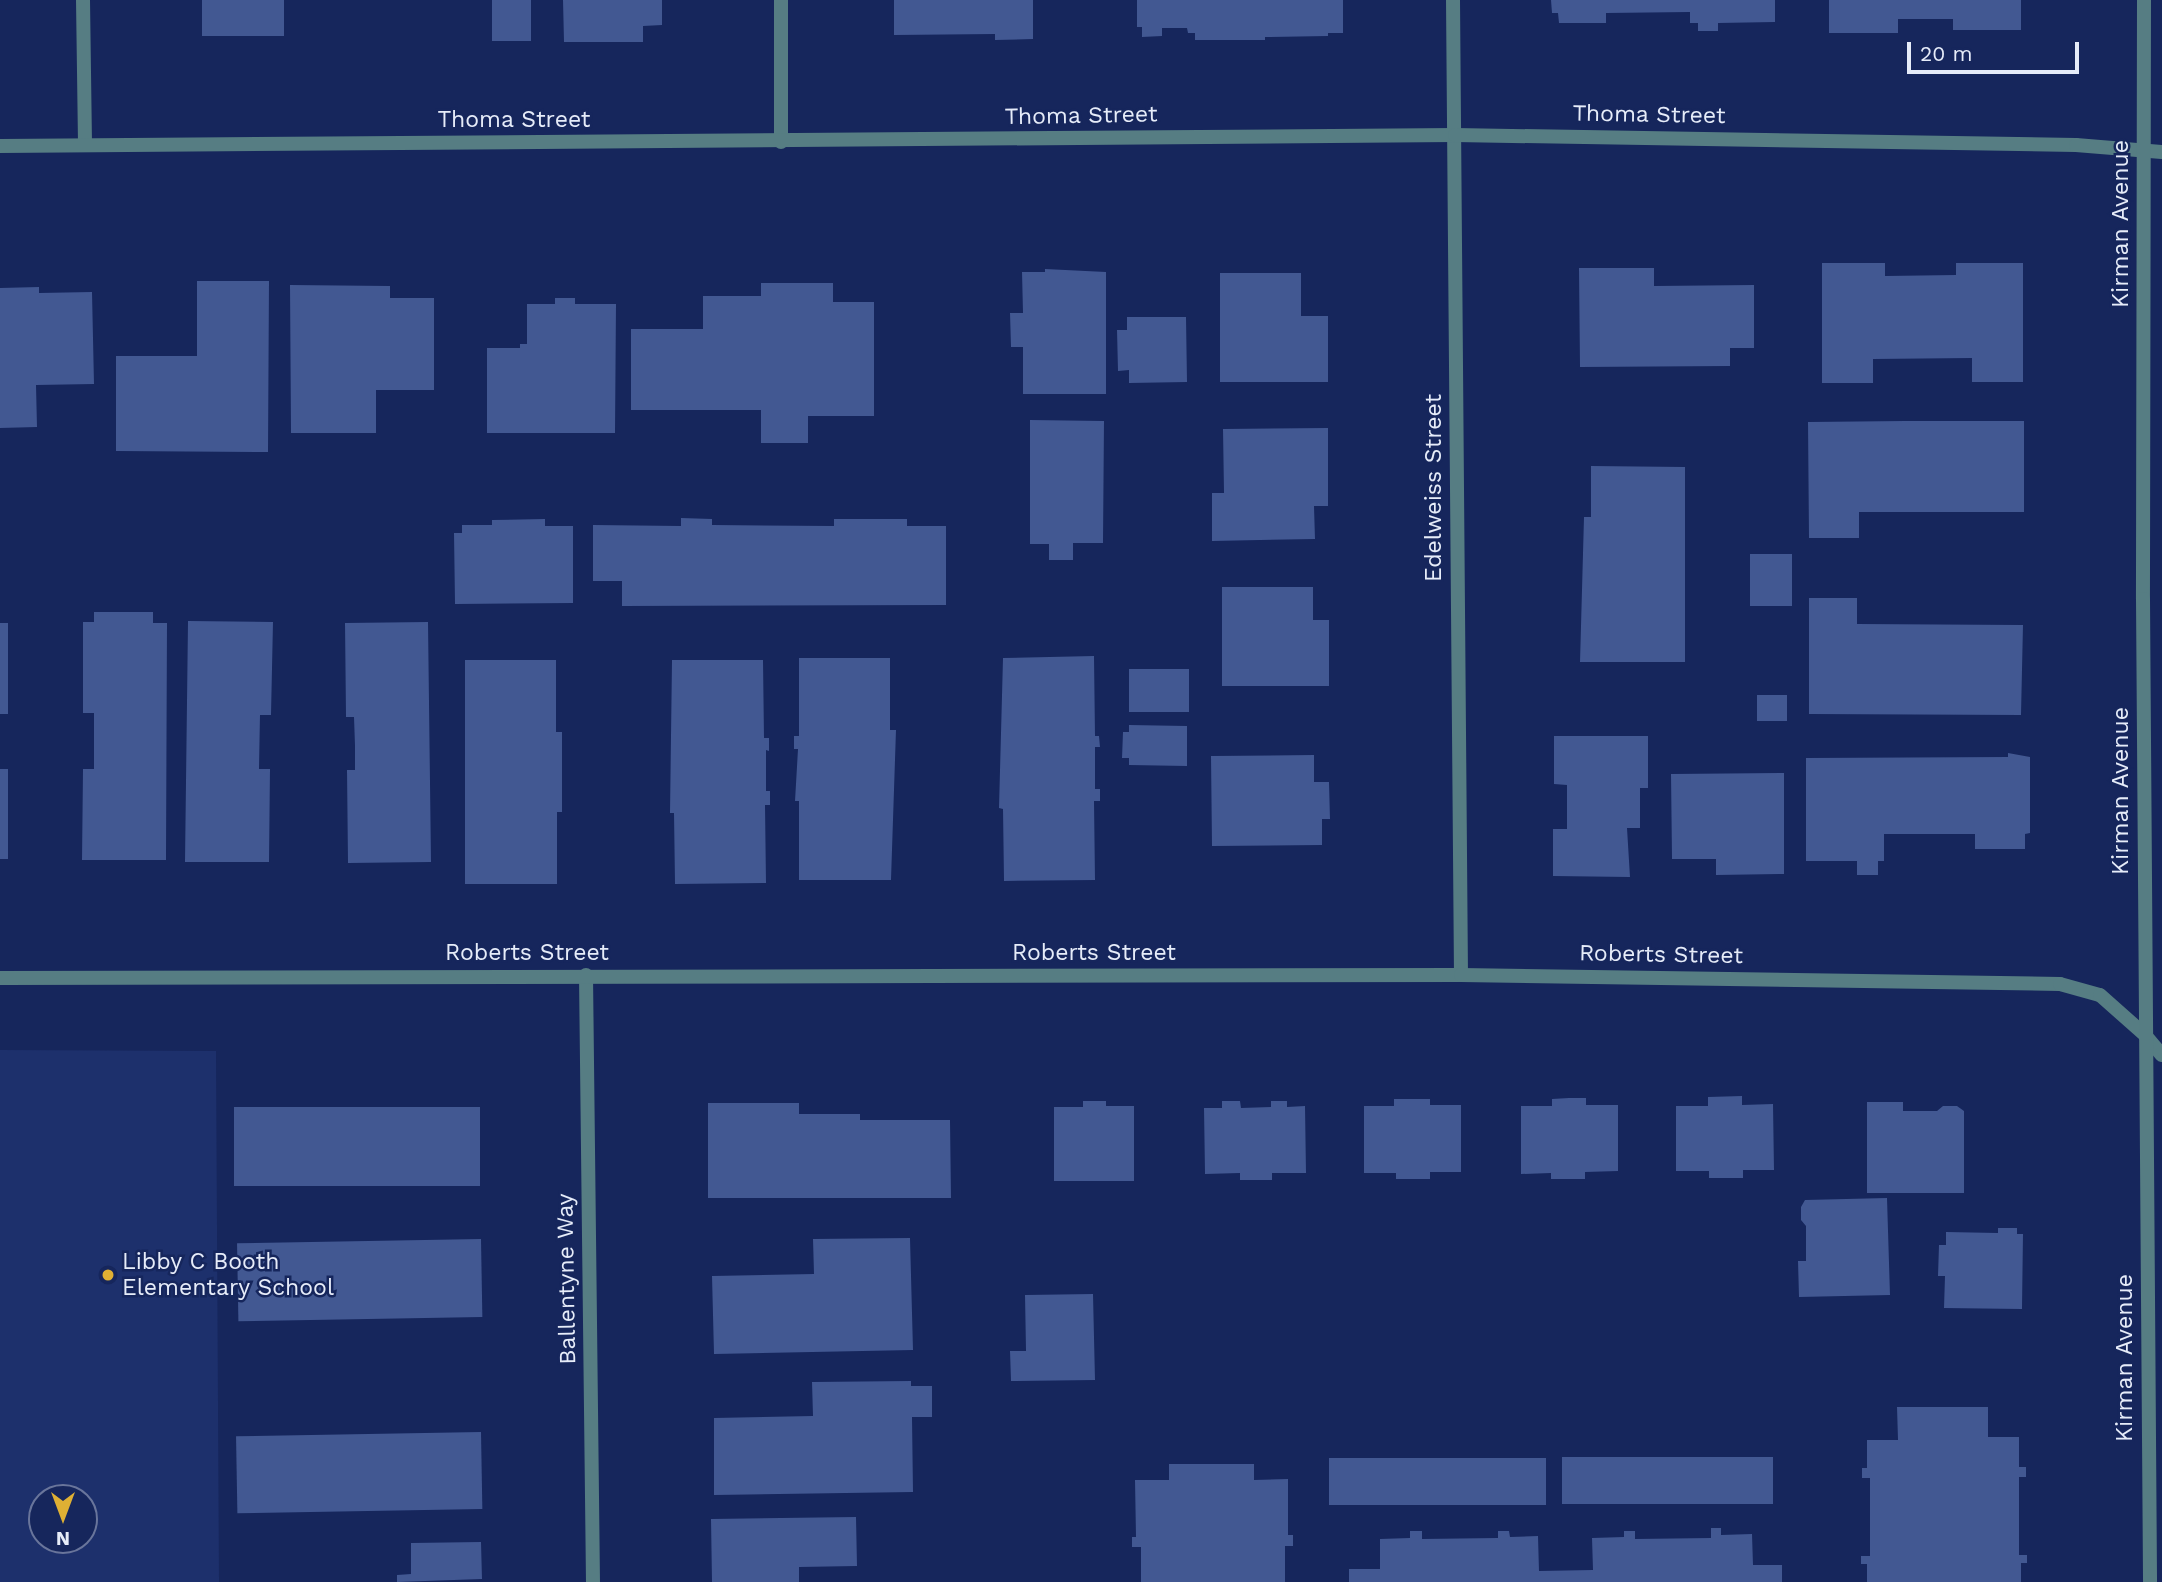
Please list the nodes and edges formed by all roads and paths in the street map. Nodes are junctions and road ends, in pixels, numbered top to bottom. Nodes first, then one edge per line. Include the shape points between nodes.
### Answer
1 (83, 0) edge
2 (781, 0) edge
3 (1453, 0) edge
4 (2144, 0) edge
5 (1455, 135) junction
6 (781, 142) junction
7 (0, 145) edge
8 (85, 145) junction
9 (2144, 151) junction
10 (2162, 152) edge
11 (586, 975) junction
12 (1461, 975) junction
13 (0, 978) edge
14 (2145, 1035) junction
15 (2162, 1055) edge
16 (593, 1582) edge
17 (2150, 1582) edge

1 - 8 street
2 - 6 street
3 - 5 street, Edelweiss Street
4 - 9 street, Kirman Avenue
5 - 6 street, Thoma Street
5 - 9 street, Thoma Street via 2076,145
5 - 12 street, Edelweiss Street
6 - 8 street, Thoma Street
7 - 8 street, Thoma Street
9 - 10 street, Thoma Street
9 - 14 street, Kirman Avenue
11 - 12 street, Roberts Street
11 - 13 street, Roberts Street
11 - 16 street, Ballentyne Way
12 - 14 street, Roberts Street via 2060,984 2100,995
14 - 15 street, Roberts Street
14 - 17 street, Kirman Avenue

